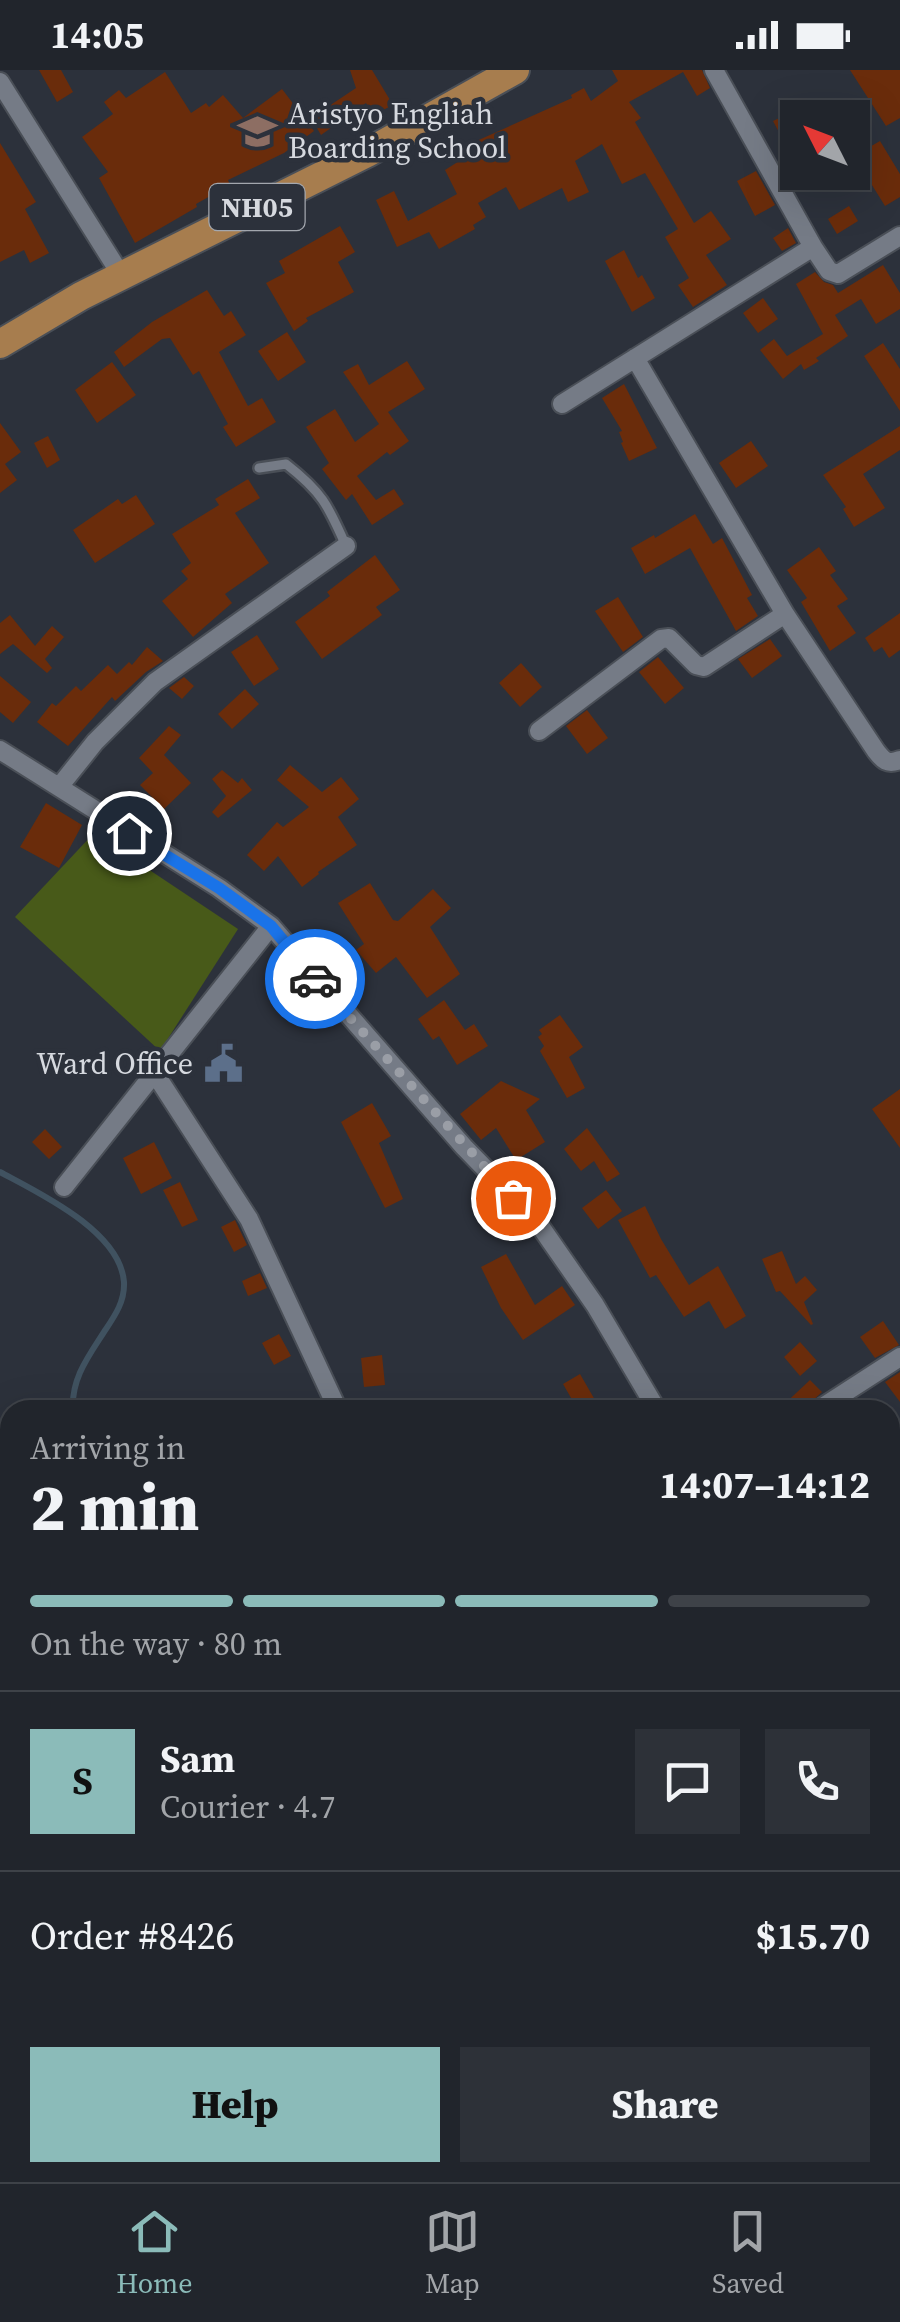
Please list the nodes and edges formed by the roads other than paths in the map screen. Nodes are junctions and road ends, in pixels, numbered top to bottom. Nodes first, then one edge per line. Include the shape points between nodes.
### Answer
1 (516, 70) edge
2 (714, 70) edge
3 (0, 82) edge
4 (900, 236) edge
5 (813, 247) junction
6 (120, 275) junction
7 (0, 344) edge
8 (636, 358) junction
9 (562, 404) dead end
10 (259, 468) dead end
11 (346, 546) joint
12 (785, 614) junction
13 (539, 731) dead end
14 (0, 750) edge
15 (900, 760) edge
16 (60, 787) junction
17 (271, 926) junction
18 (154, 1072) junction
19 (64, 1187) dead end
20 (900, 1357) edge
21 (333, 1400) edge
22 (651, 1400) edge
23 (833, 1400) edge

1 - 6 main road, NH05 via 367,153
2 - 5 street
3 - 6 street
4 - 5 street via 838,274
5 - 8 street
6 - 7 main road, NH05
8 - 9 street
8 - 12 street
10 - 11 lane via 286,464 310,482 326,500
11 - 16 street via 155,682
12 - 13 street via 704,667 669,638 661,639
12 - 15 street via 884,761
14 - 16 street
16 - 17 street
17 - 18 street
17 - 22 street via 538,1223
18 - 19 street
18 - 21 street via 249,1219
20 - 23 street

